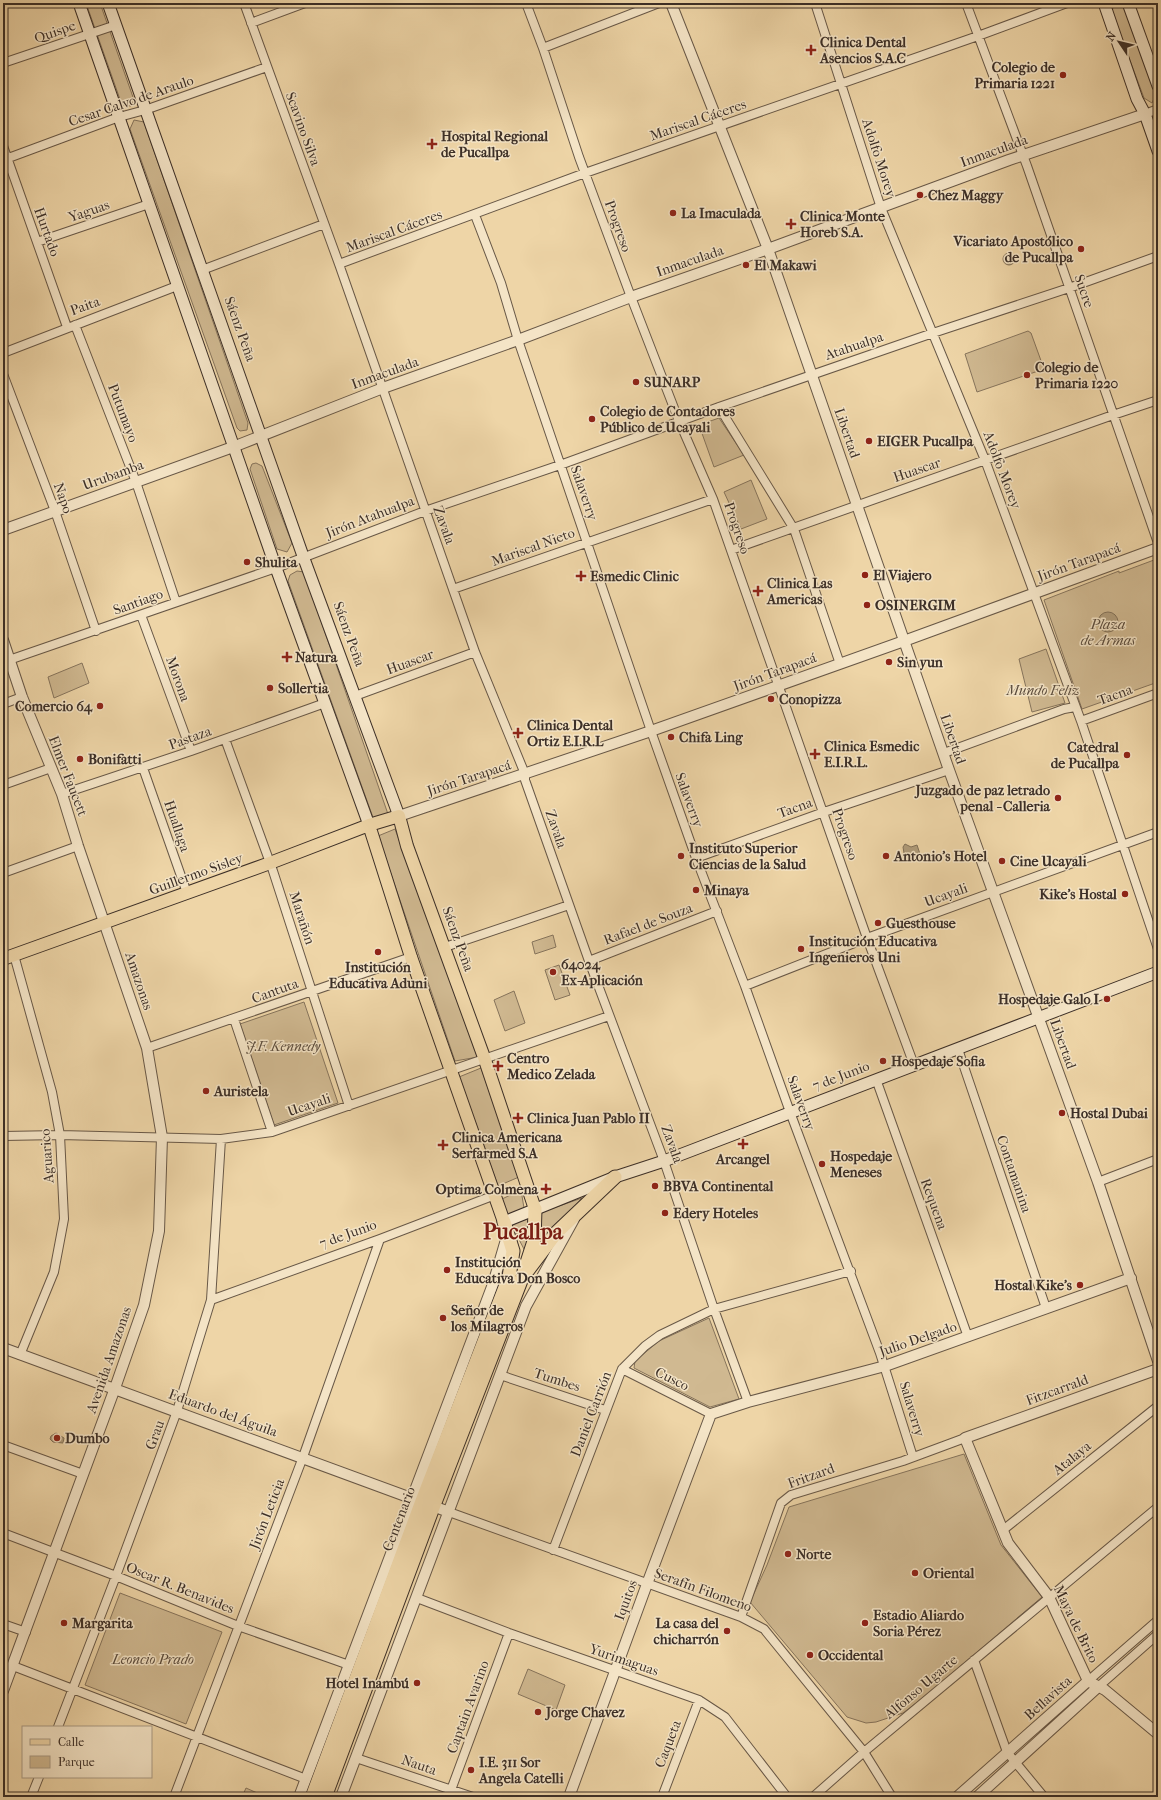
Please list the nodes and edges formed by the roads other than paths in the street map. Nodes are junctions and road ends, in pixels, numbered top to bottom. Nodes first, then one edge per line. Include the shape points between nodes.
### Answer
1 (79, 3) edge
2 (108, 3) edge
3 (244, 3) edge
4 (305, 3) edge
5 (526, 3) edge
6 (659, 3) edge
7 (671, 3) edge
8 (815, 3) edge
9 (966, 3) edge
10 (1067, 3) edge
11 (1104, 3) edge
12 (1128, 3) edge
13 (251, 23) junction
14 (116, 25) junction
15 (90, 34) junction
16 (978, 36) junction
17 (544, 48) junction
18 (3, 63) edge
19 (267, 67) junction
20 (840, 84) junction
21 (1158, 86) edge
22 (1158, 109) edge
23 (145, 110) junction
24 (1145, 114) junction
25 (119, 117) junction
26 (719, 127) junction
27 (3, 146) edge
28 (1158, 151) edge
29 (1023, 155) junction
30 (5, 159) edge
31 (585, 173) junction
32 (149, 204) junction
33 (881, 208) junction
34 (475, 215) junction
35 (324, 224) junction
36 (37, 242) junction
37 (768, 249) junction
38 (1158, 256) edge
39 (339, 264) junction
40 (202, 270) junction
41 (178, 286) junction
42 (1069, 288) junction
43 (631, 297) junction
44 (71, 326) junction
45 (933, 333) junction
46 (518, 340) junction
47 (3, 353) edge
48 (3, 374) edge
49 (812, 374) junction
50 (383, 388) junction
51 (1158, 400) edge
52 (719, 406) junction
53 (1113, 415) junction
54 (680, 421) junction
55 (261, 436) junction
56 (233, 447) junction
57 (985, 460) junction
58 (560, 465) junction
59 (136, 482) junction
60 (713, 498) junction
61 (858, 505) junction
62 (55, 511) junction
63 (425, 511) junction
64 (794, 529) junction
65 (3, 530) edge
66 (586, 541) junction
67 (1158, 543) edge
68 (1158, 548) edge
69 (731, 550) junction
70 (303, 556) junction
71 (276, 568) junction
72 (453, 589) junction
73 (1035, 593) junction
74 (176, 602) junction
75 (141, 615) junction
76 (96, 631) junction
77 (3, 640) edge
78 (904, 641) junction
79 (475, 652) junction
80 (9, 660) junction
81 (840, 664) junction
82 (778, 685) junction
83 (1158, 693) edge
84 (355, 696) junction
85 (22, 697) junction
86 (325, 703) junction
87 (3, 704) edge
88 (1075, 707) junction
89 (1081, 721) junction
90 (651, 731) junction
91 (225, 739) junction
92 (191, 751) junction
93 (944, 753) junction
94 (50, 768) junction
95 (143, 768) junction
96 (949, 770) junction
97 (525, 774) junction
98 (3, 786) edge
99 (62, 794) junction
100 (824, 812) junction
101 (398, 816) junction
102 (369, 824) junction
103 (1158, 832) edge
104 (1123, 844) junction
105 (78, 846) junction
106 (696, 858) junction
107 (270, 863) junction
108 (3, 873) edge
109 (993, 891) junction
110 (187, 893) junction
111 (569, 905) junction
112 (717, 911) junction
113 (105, 922) junction
114 (867, 938) junction
115 (445, 947) junction
116 (1158, 949) edge
117 (9, 957) edge
118 (411, 957) junction
119 (589, 961) junction
120 (1158, 972) edge
121 (745, 986) junction
122 (311, 991) junction
123 (609, 1016) junction
124 (1039, 1018) junction
125 (234, 1019) junction
126 (147, 1048) junction
127 (958, 1049) junction
128 (484, 1060) junction
129 (914, 1065) junction
130 (451, 1070) junction
131 (876, 1079) junction
132 (349, 1106) junction
133 (790, 1112) junction
134 (272, 1132) junction
135 (60, 1135) junction
136 (3, 1136) edge
137 (162, 1137) junction
138 (221, 1138) junction
139 (1158, 1159) edge
140 (664, 1161) junction
141 (615, 1177) junction
142 (1098, 1182) junction
143 (495, 1195) junction
144 (535, 1209) junction
145 (579, 1211) junction
146 (506, 1227) junction
147 (380, 1239) junction
148 (851, 1271) junction
149 (522, 1278) junction
150 (1131, 1278) junction
151 (211, 1300) junction
152 (1046, 1308) junction
153 (714, 1309) junction
154 (968, 1337) junction
155 (3, 1348) edge
156 (20, 1354) junction
157 (1158, 1361) edge
158 (885, 1366) junction
159 (622, 1369) junction
160 (1158, 1369) edge
161 (500, 1375) junction
162 (115, 1388) junction
163 (748, 1402) junction
164 (1158, 1406) edge
165 (605, 1410) junction
166 (177, 1411) junction
167 (711, 1414) junction
168 (965, 1438) junction
169 (3, 1445) edge
170 (303, 1457) junction
171 (913, 1457) junction
172 (83, 1474) junction
173 (423, 1501) junction
174 (1158, 1507) edge
175 (449, 1512) junction
176 (1003, 1530) junction
177 (3, 1533) edge
178 (553, 1550) junction
179 (54, 1552) junction
180 (116, 1576) junction
181 (646, 1584) junction
182 (1049, 1597) junction
183 (417, 1598) junction
184 (741, 1618) junction
185 (1158, 1620) edge
186 (3, 1624) edge
187 (238, 1626) junction
188 (26, 1632) junction
189 (509, 1633) junction
190 (1158, 1634) edge
191 (974, 1660) junction
192 (349, 1665) junction
193 (13, 1666) junction
194 (615, 1670) junction
195 (1088, 1681) junction
196 (1098, 1687) junction
197 (72, 1690) junction
198 (3, 1691) edge
199 (699, 1700) junction
200 (58, 1726) edge
201 (1158, 1734) edge
202 (196, 1737) junction
203 (864, 1752) junction
204 (1007, 1752) junction
205 (356, 1758) junction
206 (1014, 1763) junction
207 (39, 1778) edge
208 (306, 1778) junction
209 (451, 1790) junction
210 (31, 1797) edge
211 (174, 1797) edge
212 (299, 1797) edge
213 (312, 1797) edge
214 (325, 1797) edge
215 (341, 1797) edge
216 (473, 1797) edge
217 (569, 1797) edge
218 (662, 1797) edge
219 (787, 1797) edge
220 (813, 1797) edge
221 (892, 1797) edge
222 (957, 1797) edge
223 (977, 1797) edge
224 (1044, 1797) edge

1 - 15 main road
2 - 14 main road, Sáenz Peña
3 - 13 street, Scavino Silva
4 - 13 street
5 - 17 street, Progreso
6 - 17 street
7 - 26 street, Libertad
8 - 20 street, Adolfo Morey
9 - 16 street, Sucre
10 - 16 street, Mariscal Cáceres
11 - 24 main road via 1137,99
12 - 21 main road
13 - 19 street, Scavino Silva
14 - 15 street, Quispe
14 - 23 main road, Sáenz Peña
15 - 18 street, Quispe
15 - 25 main road
16 - 20 street, Mariscal Cáceres
16 - 29 street, Sucre
17 - 31 street, Progreso
19 - 23 street, Cesar Calvo de Araulo
19 - 35 street, Scavino Silva
20 - 26 street, Mariscal Cáceres
20 - 33 street, Adolfo Morey
22 - 24 street, Inmaculada
23 - 25 street, Cesar Calvo de Araulo
23 - 40 main road, Sáenz Peña
24 - 28 main road
24 - 29 street, Inmaculada
25 - 30 street, Cesar Calvo de Araulo
25 - 32 main road
26 - 31 street, Mariscal Cáceres
26 - 37 street, Libertad
27 - 30 street, Hurtado
29 - 33 street, Inmaculada
29 - 42 street, Sucre
30 - 36 street, Hurtado
31 - 34 street, Mariscal Cáceres
31 - 43 street, Progreso
32 - 36 street, Yaguas
32 - 41 main road
33 - 37 street, Inmaculada
33 - 45 street, Adolfo Morey
34 - 39 street, Mariscal Cáceres
34 - 46 street, Salaverry via 501,284
35 - 39 street, Scavino Silva
35 - 40 street
36 - 44 street, Hurtado
37 - 43 street, Inmaculada
37 - 49 street, Libertad
38 - 42 street, Atahualpa
39 - 50 street, Zavala
40 - 55 main road, Sáenz Peña
41 - 44 street, Paita
41 - 56 main road
42 - 45 street, Atahualpa
42 - 53 street, Sucre
43 - 46 street, Inmaculada
43 - 54 street, Progreso
44 - 47 street, Paita
44 - 59 street, Putumayo
45 - 49 street, Atahualpa
45 - 57 street, Adolfo Morey
46 - 50 street, Inmaculada
46 - 58 street, Salaverry
48 - 62 street, Napo
49 - 52 street, Atahualpa
49 - 61 street, Libertad
50 - 55 street, Inmaculada
50 - 63 street, Zavala
51 - 53 street, Huascar
52 - 54 street, Atahualpa
52 - 64 street
53 - 57 street, Huascar
53 - 67 street, Sucre
54 - 58 street, Atahualpa
54 - 60 street, Progreso
55 - 56 street, Inmaculada
55 - 70 main road, Sáenz Peña
56 - 59 street, Urubamba
56 - 71 main road
57 - 61 street, Huascar
57 - 73 street, Adolfo Morey
58 - 63 street, Jirón Atahualpa
58 - 66 street, Salaverry
59 - 62 street, Urubamba
59 - 74 street, Putumayo
60 - 66 street, Mariscal Nieto
60 - 69 street, Progreso
61 - 64 street, Huascar
61 - 78 street, Libertad
62 - 65 street, Urubamba
62 - 76 street, Napo
63 - 70 street, Jirón Atahualpa
63 - 72 street, Zavala
64 - 69 street, Huascar
64 - 81 street
66 - 72 street, Mariscal Nieto
66 - 90 street, Salaverry
68 - 73 street, Jirón Tarapacá
69 - 82 street, Progreso
70 - 71 street, Jirón Atahualpa
70 - 84 main road, Sáenz Peña
71 - 74 street, Santiago
71 - 86 main road
72 - 79 street, Zavala
73 - 78 street, Jirón Tarapacá
73 - 88 street, Adolfo Morey
74 - 75 street, Santiago
75 - 76 street, Santiago
75 - 92 street, Morona
76 - 80 street, Santiago
77 - 80 street, Elmer Faucett
78 - 81 street, Jirón Tarapacá
78 - 93 street, Libertad
79 - 84 street, Huascar
79 - 97 street, Zavala
80 - 85 street, Elmer Faucett
81 - 82 street, Jirón Tarapacá
82 - 90 street, Jirón Tarapacá
82 - 100 street, Progreso
83 - 89 street, Tacna
84 - 101 main road, Sáenz Peña
85 - 87 street
85 - 94 street, Elmer Faucett
86 - 91 street, Pastaza
86 - 102 main road
88 - 89 street, Adolfo Morey
88 - 93 street
89 - 104 street, Adolfo Morey
90 - 97 street, Jirón Tarapacá
90 - 106 street, Salaverry
91 - 92 street, Pastaza
91 - 107 street, Marañón
92 - 95 street, Pastaza
93 - 96 street, Libertad
94 - 98 street
94 - 99 street, Elmer Faucett
95 - 99 street, Pastaza
95 - 110 street, Huallaga
96 - 100 street, Tacna
96 - 109 street, Libertad
97 - 101 street, Jirón Tarapacá
97 - 111 street, Zavala
99 - 105 street, Elmer Faucett
100 - 106 street, Tacna
100 - 114 street, Progreso
101 - 102 main road, Guillermo Sisley
101 - 115 main road, Sáenz Peña
102 - 107 main road, Guillermo Sisley
102 - 118 main road
103 - 104 street, Ucayali
104 - 109 street, Ucayali
104 - 116 street, Adolfo Morey
105 - 108 street
105 - 113 street, Elmer Faucett
106 - 112 street, Salaverry
107 - 110 main road, Guillermo Sisley
107 - 122 street, Marañón
109 - 114 street, Ucayali
109 - 124 street, Libertad
110 - 113 main road, Guillermo Sisley
111 - 115 street
111 - 119 street, Zavala
112 - 119 street, Rafael de Souza
112 - 121 street, Salaverry
113 - 117 main road, Guillermo Sisley
113 - 126 street, Amazonas
114 - 121 street, Ucayali
114 - 129 street, Progreso
115 - 128 main road, Sáenz Peña
117 - 135 street, Aguarico via 52,1092
118 - 122 street, Cantuta
118 - 130 main road
119 - 123 street, Zavala
120 - 124 main road, 7 de Junio
121 - 133 street, Salaverry
122 - 125 street, Cantuta
122 - 132 street, Marañón
123 - 128 street, Ucayali
123 - 140 street, Zavala
124 - 127 main road, 7 de Junio
124 - 142 street, Libertad
125 - 126 street, Cantuta
125 - 134 street
126 - 137 street, Avenida Amazonas
127 - 129 main road, 7 de Junio
127 - 152 street, Contamanina
128 - 130 street, Ucayali
128 - 144 main road, Sáenz Peña
129 - 131 main road, 7 de Junio
130 - 132 street, Ucayali
130 - 143 main road
131 - 133 main road, 7 de Junio
131 - 154 street, Requena
132 - 134 street, Ucayali
133 - 140 main road, 7 de Junio
133 - 148 street, Salaverry
134 - 138 street, Ucayali
135 - 136 street, Ucayali
135 - 137 street, Ucayali
135 - 156 street, Aguarico via 64,1219 54,1272
137 - 138 street, Ucayali
137 - 162 street, Avenida Amazonas via 159,1231 144,1305
138 - 151 street, Grau
139 - 142 street
140 - 141 main road, 7 de Junio
140 - 153 street, Zavala
141 - 144 main road, 7 de Junio
141 - 145 highway
142 - 150 street, Libertad
143 - 146 main road
143 - 147 street, 7 de Junio
144 - 146 main road, 7 de Junio
144 - 149 highway, Sáenz Peña via 534,1241
145 - 149 highway via 556,1233
145 - 161 street via 526,1306
146 - 173 street via 493,1284
146 - 173 highway, Centenario via 513,1252 509,1277
147 - 151 street, 7 de Junio
147 - 170 street, Jirón Leticia
148 - 153 street, Daniel Carrión
148 - 158 street, Salaverry
149 - 173 highway, Centenario
150 - 152 street, Julio Delgado
150 - 157 street, Libertad
151 - 166 street, Grau
152 - 154 street, Julio Delgado
153 - 159 street, Daniel Carrión via 660,1335
153 - 163 street, Zavala
154 - 158 street, Julio Delgado
155 - 156 street, Eduardo del Águila
156 - 162 street, Eduardo del Águila
158 - 163 street, Julio Delgado
158 - 171 street, Salaverry
159 - 165 street, Daniel Carrión
159 - 167 street, Cusco
160 - 168 street, Fitzcarrald
161 - 165 street, Tumbes
161 - 175 street
162 - 166 street, Eduardo del Águila
162 - 172 street, Avenida Amazonas
163 - 167 street, Julio Delgado
164 - 176 street, Atalaya
165 - 178 street, Daniel Carrión
166 - 170 street, Eduardo del Águila
166 - 180 street, Grau
167 - 181 street, Iquitos
168 - 171 street, Fritzard
168 - 176 street, Maya de Brito
169 - 172 street
170 - 173 street, Eduardo del Águila
170 - 187 street, Jirón Leticia
171 - 184 street, Fritzard via 790,1495 782,1503
172 - 179 street, Avenida Amazonas
173 - 175 street, Serafín Filomeno
173 - 192 street
173 - 213 highway, Centenario
173 - 214 highway, Centenario
174 - 182 street, Alfonso Ugarte
175 - 178 street, Serafín Filomeno
175 - 183 street
176 - 182 street, Maya de Brito via 1008,1543
177 - 179 street, Oscar R. Benavides
178 - 181 street, Serafín Filomeno
179 - 180 street, Oscar R. Benavides
179 - 188 street, Avenida Amazonas
180 - 187 street, Oscar R. Benavides
180 - 197 street, Grau
181 - 184 street, Serafín Filomeno
181 - 194 street, Iquitos
182 - 191 street, Alfonso Ugarte
182 - 195 street, Maya de Brito
183 - 189 street, Yurimaguas
183 - 205 street
184 - 203 street, Serafín Filomeno via 764,1629
185 - 195 street, Bellavista
186 - 188 street
187 - 192 street, Oscar R. Benavides
187 - 202 street, Jirón Leticia
188 - 193 street, Avenida Amazonas
189 - 194 street, Yurimaguas
189 - 209 street, Captain Avarino
190 - 196 street, Bellavista
191 - 203 street, Alfonso Ugarte
191 - 204 street
192 - 208 street
193 - 197 street
193 - 198 street, Avenida Amazonas
194 - 199 street, Yurimaguas
194 - 217 street, Iquitos
195 - 196 street, Maya de Brito
195 - 204 street, Bellavista
196 - 201 street, Maya de Brito
196 - 206 street, Bellavista
197 - 200 street, Grau
197 - 202 street
199 - 218 street, Caqueta
199 - 219 street, Yurimaguas via 725,1717
202 - 208 street
202 - 211 street, Jirón Leticia
203 - 220 street, Alfonso Ugarte
203 - 221 street, Serafín Filomeno
204 - 206 street
204 - 222 street, Bellavista
205 - 209 street, Nauta
205 - 215 street
206 - 223 street, Bellavista
206 - 224 street
207 - 210 street
208 - 212 street
209 - 216 street, Nauta

